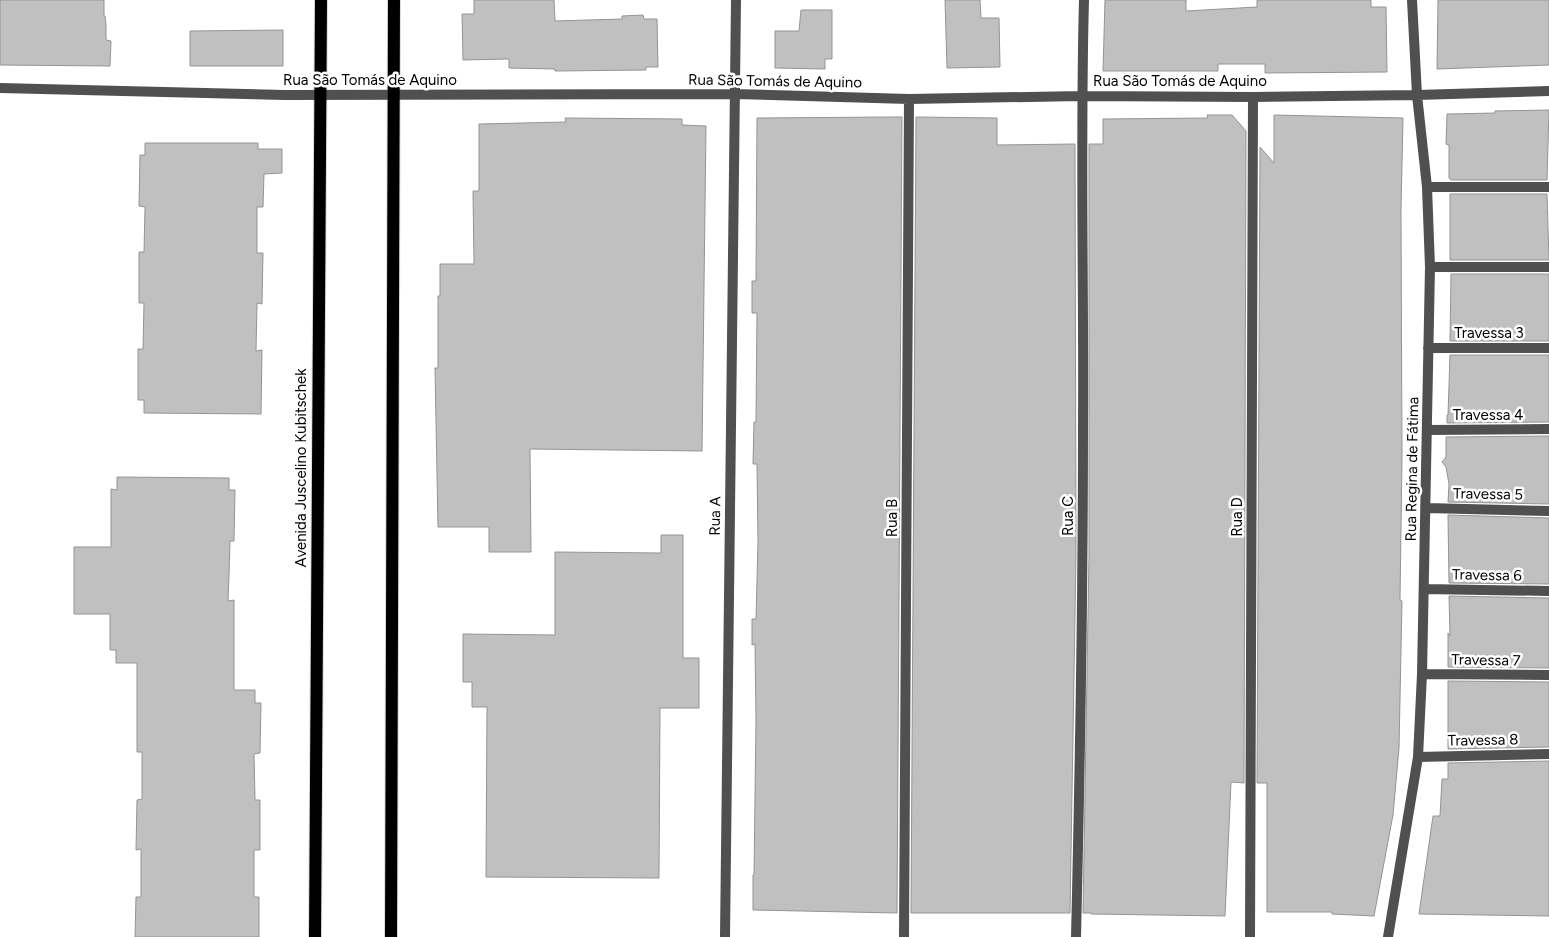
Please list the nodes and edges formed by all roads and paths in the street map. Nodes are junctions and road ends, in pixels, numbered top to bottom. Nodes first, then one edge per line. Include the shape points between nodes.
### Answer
1 (321, 0) edge
2 (394, 0) edge
3 (736, 0) edge
4 (1084, 0) edge
5 (1412, 0) edge
6 (0, 88) edge
7 (1549, 91) edge
8 (393, 94) junction
9 (734, 94) junction
10 (320, 95) junction
11 (1417, 95) junction
12 (1081, 96) junction
13 (1253, 97) junction
14 (909, 99) junction
15 (1427, 187) junction
16 (1549, 187) edge
17 (1430, 267) junction
18 (1549, 267) edge
19 (1428, 348) junction
20 (1549, 348) edge
21 (1427, 430) junction
22 (1549, 430) edge
23 (1426, 508) junction
24 (1549, 510) edge
25 (1424, 589) junction
26 (1549, 591) edge
27 (1422, 674) junction
28 (1549, 676) edge
29 (1549, 754) edge
30 (1418, 757) junction
31 (316, 937) edge
32 (391, 937) edge
33 (725, 937) edge
34 (904, 937) edge
35 (1076, 937) edge
36 (1250, 937) edge
37 (1388, 937) edge

1 - 10 main road, Avenida Juscelino Kubitschek
2 - 8 main road
3 - 9 street, Rua A
4 - 12 street, Rua C
5 - 11 street, Rua Regina de Fátima
6 - 10 street, Rua São Tomás de Aquino
7 - 11 street, Rua São Tomás de Aquino
8 - 9 street, Rua São Tomás de Aquino
8 - 10 street, Rua São Tomás de Aquino
8 - 32 main road
9 - 14 street, Rua São Tomás de Aquino
9 - 33 street, Rua A
10 - 31 main road, Avenida Juscelino Kubitschek
11 - 13 street, Rua São Tomás de Aquino
11 - 15 street, Rua Regina de Fátima
12 - 13 street, Rua São Tomás de Aquino
12 - 14 street, Rua São Tomás de Aquino
12 - 35 street, Rua C via 1084,555
13 - 36 street, Rua D
14 - 34 street, Rua B
15 - 16 street
15 - 17 street, Rua Regina de Fátima
17 - 18 street
17 - 19 street, Rua Regina de Fátima
19 - 20 street, Travessa 3
19 - 21 street, Rua Regina de Fátima
21 - 22 street, Travessa 4
21 - 23 street, Rua Regina de Fátima
23 - 24 street, Travessa 5
23 - 25 street, Rua Regina de Fátima
25 - 26 street, Travessa 6
25 - 27 street, Rua Regina de Fátima
27 - 28 street, Travessa 7
27 - 30 street, Rua Regina de Fátima
29 - 30 street, Travessa 8
30 - 37 street, Rua Regina de Fátima

